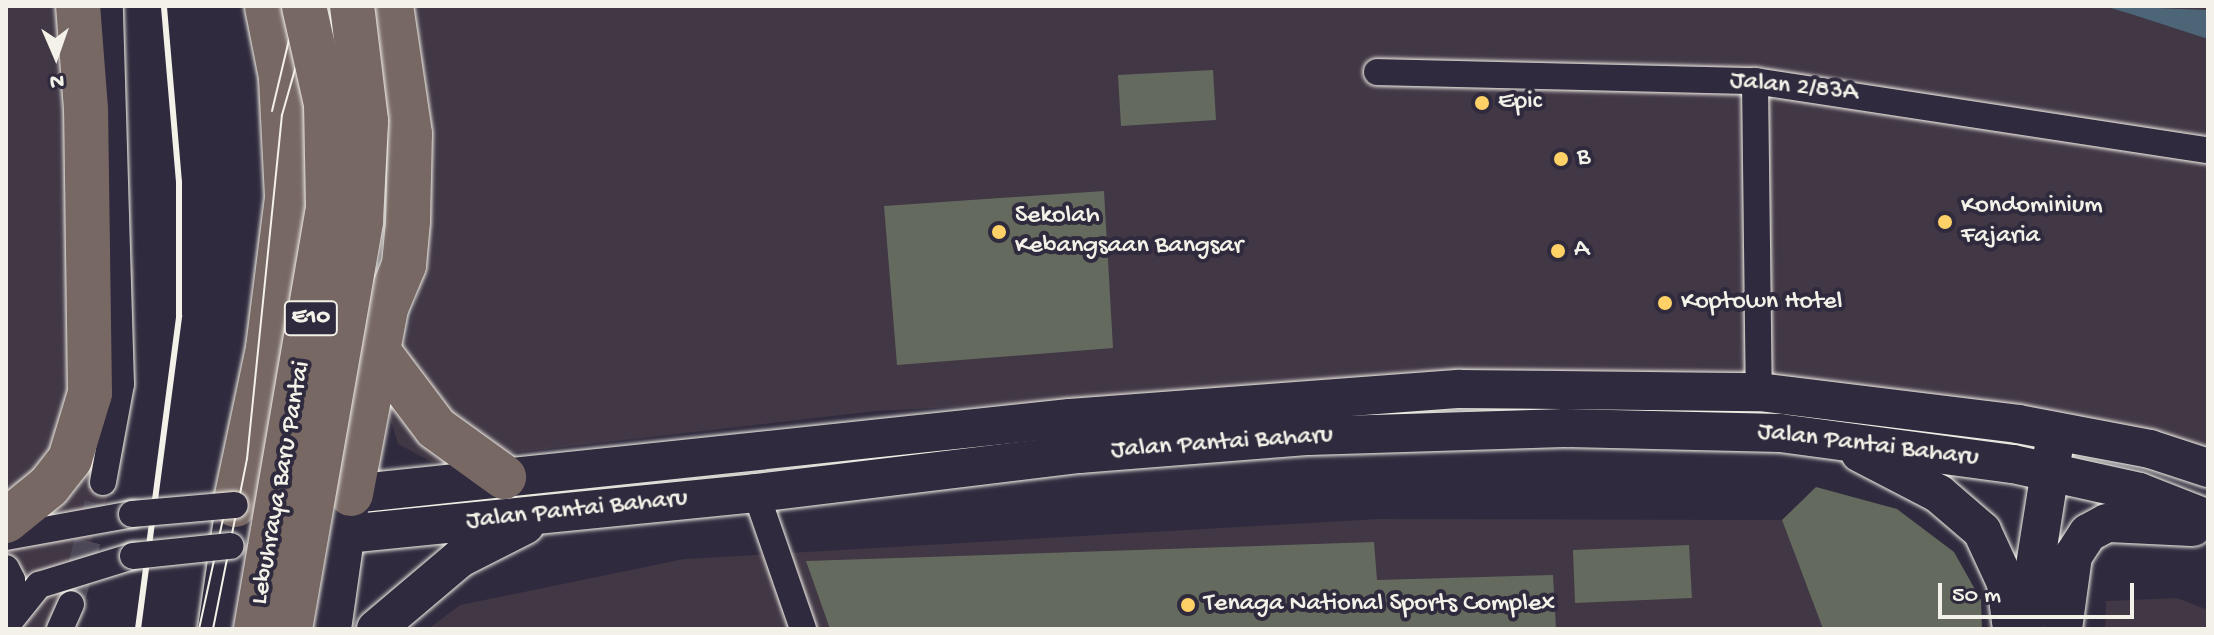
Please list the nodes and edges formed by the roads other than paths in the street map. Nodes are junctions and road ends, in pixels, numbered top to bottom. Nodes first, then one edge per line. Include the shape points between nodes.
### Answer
1 (78, 6) edge
2 (110, 6) edge
3 (267, 6) edge
4 (304, 6) edge
5 (352, 6) edge
6 (391, 6) edge
7 (1377, 72) dead end
8 (1755, 81) junction
9 (2208, 150) edge
10 (106, 281) junction
11 (268, 348) junction
12 (378, 351) junction
13 (1759, 392) junction
14 (2057, 431) junction
15 (1835, 440) junction
16 (2208, 468) edge
17 (2049, 470) junction
18 (504, 477) junction
19 (103, 482) tunnel mouth
20 (756, 493) junction
21 (554, 513) junction
22 (348, 514) junction
23 (2208, 519) edge
24 (6, 521) edge
25 (232, 526) junction
26 (2208, 530) edge
27 (6, 537) edge
28 (6, 568) edge
29 (71, 604) tunnel mouth
30 (9, 620) edge
31 (60, 629) edge
32 (218, 629) edge
33 (256, 629) edge
34 (290, 629) edge
35 (322, 629) edge
36 (332, 629) edge
37 (376, 629) edge
38 (803, 629) edge
39 (2012, 629) edge
40 (2025, 629) edge
41 (2063, 629) edge

1 - 10 highway
2 - 10 street
3 - 11 highway via 281,77 287,197
4 - 33 highway, Lebuhraya Baru Pantai / E10, bridge via 326,104 328,208
5 - 34 highway, Lebuhraya Baru Pantai / E10, bridge via 366,107 361,221
6 - 12 highway via 410,134 408,221 404,265 386,308
7 - 8 street, Jalan 2/83A
8 - 9 street, Jalan 2/83A
8 - 13 street
10 - 19 street via 121,384
10 - 24 highway via 90,393 70,459 49,486
11 - 12 highway via 275,397 309,419 334,416 354,405
11 - 25 highway
12 - 18 highway via 406,382 429,421
12 - 22 highway
13 - 14 main road, Jalan Pantai Baharu
13 - 18 main road, Jalan Pantai Baharu via 1460,389 1306,399
14 - 16 main road, Jalan Pantai Baharu via 2150,449
14 - 17 main road
15 - 17 main road, Jalan Pantai Baharu
15 - 20 main road, Jalan Pantai Baharu via 1780,433 1564,428 1309,436 1079,454
15 - 39 main road via 1939,494 1982,531 2006,583
17 - 23 main road, Jalan Pantai Baharu via 2139,492
17 - 40 main road
18 - 22 main road, Jalan Pantai Baharu
20 - 21 main road, Jalan Pantai Baharu
20 - 38 street
21 - 22 main road, Jalan Pantai Baharu
21 - 37 main road via 460,558
22 - 25 main road, Jalan Pantai Baharu
22 - 36 main road
25 - 27 street, bridge via 132,514
25 - 30 street, bridge via 39,585
25 - 32 main road
26 - 41 main road via 2132,522 2107,523 2088,533 2073,556
28 - 30 street via 12,580
29 - 31 street
32 - 35 main road via 240,599 280,588 303,596 315,608

